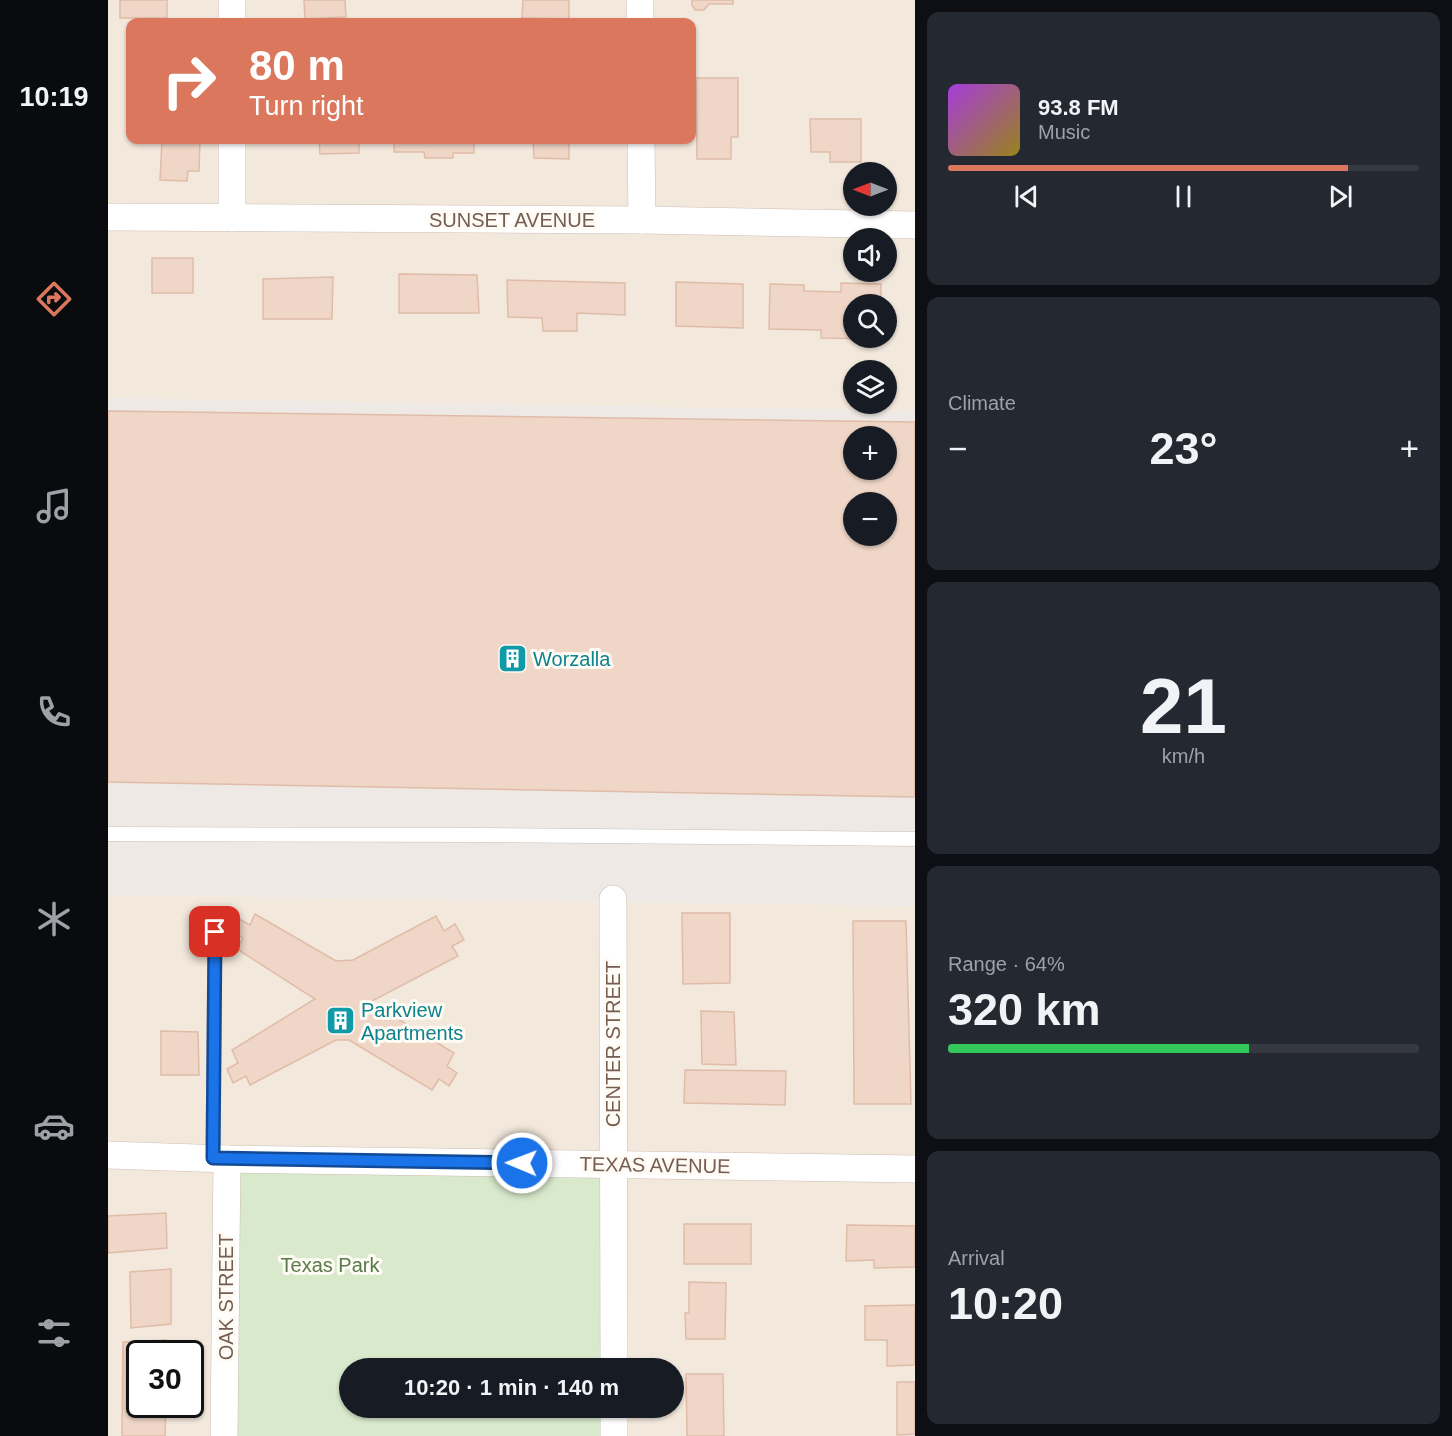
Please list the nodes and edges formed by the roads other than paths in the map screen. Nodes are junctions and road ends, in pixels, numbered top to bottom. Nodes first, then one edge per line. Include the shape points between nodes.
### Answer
1 (232, 0) edge
2 (640, 0) edge
3 (232, 18) edge
4 (640, 18) edge
5 (232, 144) edge
6 (641, 144) edge
7 (108, 217) edge
8 (232, 218) junction
9 (642, 220) junction
10 (915, 225) edge
11 (108, 834) edge
12 (915, 839) edge
13 (613, 899) dead end
14 (215, 932) dead end
15 (108, 1155) edge
16 (220, 1158) junction
17 (613, 1165) junction
18 (915, 1169) edge
19 (614, 1358) edge
20 (614, 1418) edge
21 (224, 1436) edge
22 (614, 1436) edge

1 - 3 street
2 - 4 street
5 - 8 street
6 - 9 street
7 - 8 street, SUNSET AVENUE
8 - 9 street, SUNSET AVENUE
9 - 10 street, SUNSET AVENUE
11 - 12 lane
13 - 17 street, CENTER STREET
14 - 16 lane
15 - 16 street, TEXAS AVENUE
16 - 17 street, TEXAS AVENUE
16 - 21 street, OAK STREET
17 - 18 street, TEXAS AVENUE
17 - 19 street, CENTER STREET
20 - 22 street

